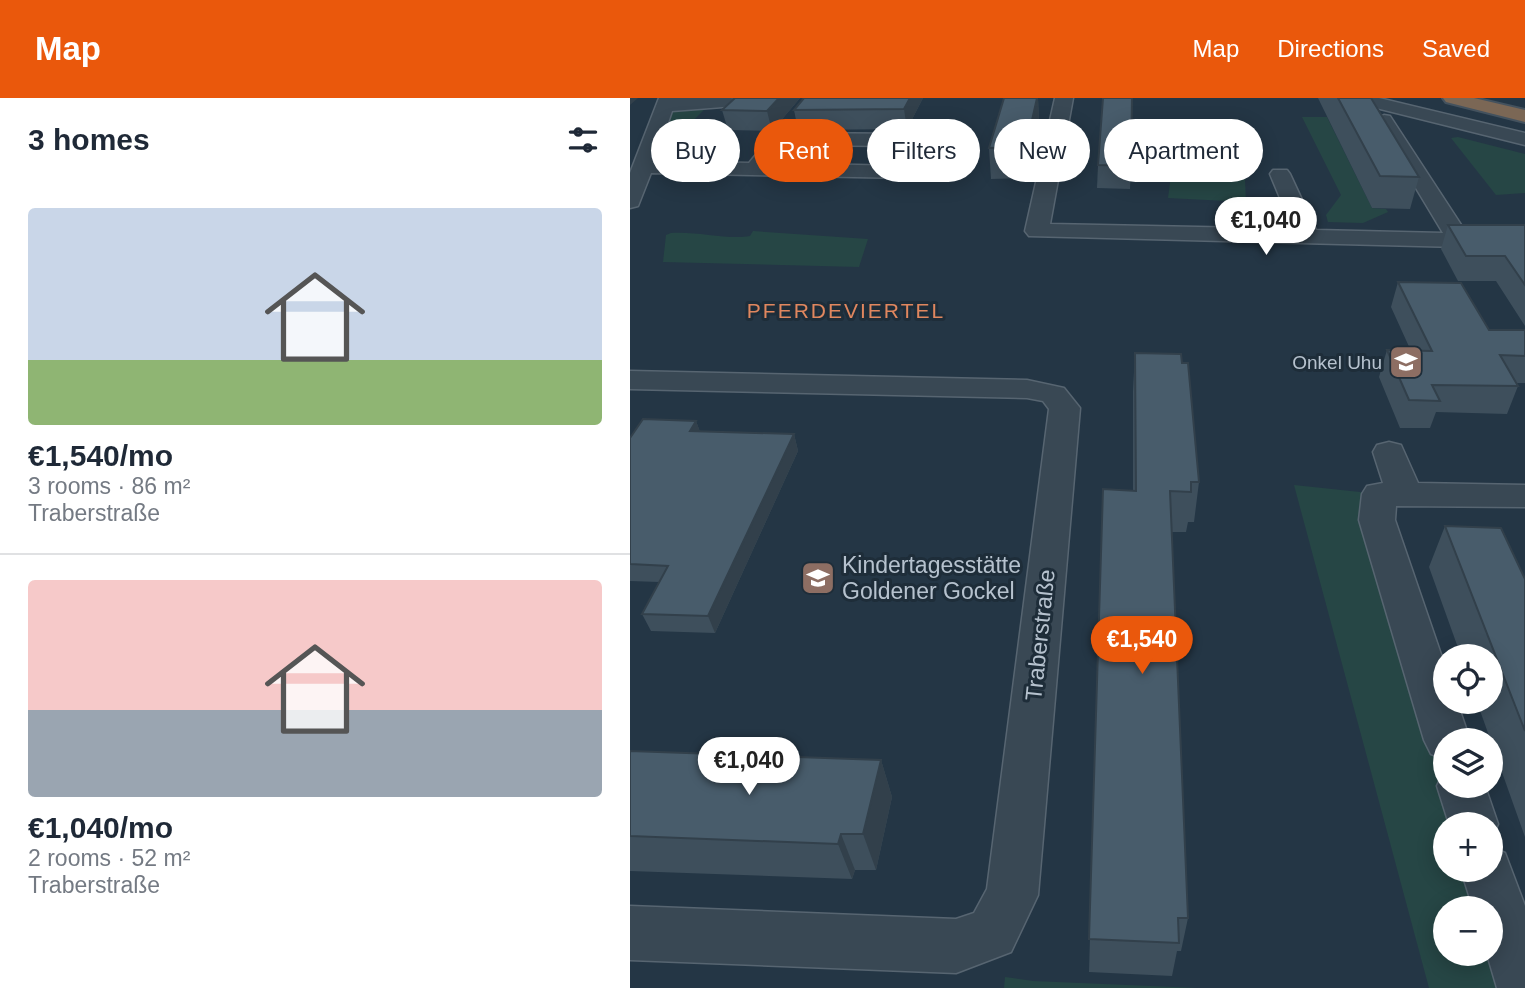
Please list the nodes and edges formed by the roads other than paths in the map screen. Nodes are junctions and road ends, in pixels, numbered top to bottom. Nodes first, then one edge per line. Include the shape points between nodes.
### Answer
1 (727, 98) edge
2 (1064, 98) edge
3 (1403, 98) edge
4 (1452, 98) edge
5 (1495, 98) edge
6 (1374, 100) edge
7 (666, 102) edge
8 (1525, 105) edge
9 (1525, 116) edge
10 (1525, 129) edge
11 (1525, 139) edge
12 (853, 140) edge
13 (644, 167) junction
14 (754, 169) edge
15 (853, 171) edge
16 (1280, 174) dead end
17 (631, 199) edge
18 (1307, 236) junction
19 (630, 380) edge
20 (1389, 452) dead end
21 (1405, 495) junction
22 (1525, 496) edge
23 (1443, 728) edge
24 (1491, 882) edge
25 (630, 933) edge
26 (1525, 988) edge

1 - 7 lane via 723,102
2 - 18 street via 1038,231
3 - 10 street
4 - 9 highway
5 - 8 highway
6 - 11 street
6 - 18 street via 1459,240
7 - 13 street
12 - 15 street via 922,140 907,172
13 - 14 street
13 - 17 street
16 - 18 street
19 - 25 street, Traberstraße via 1027,389 1053,394 1065,408 1012,895 992,933 956,946
20 - 21 street
21 - 22 street
21 - 23 street via 1379,494 1377,520
24 - 26 street

